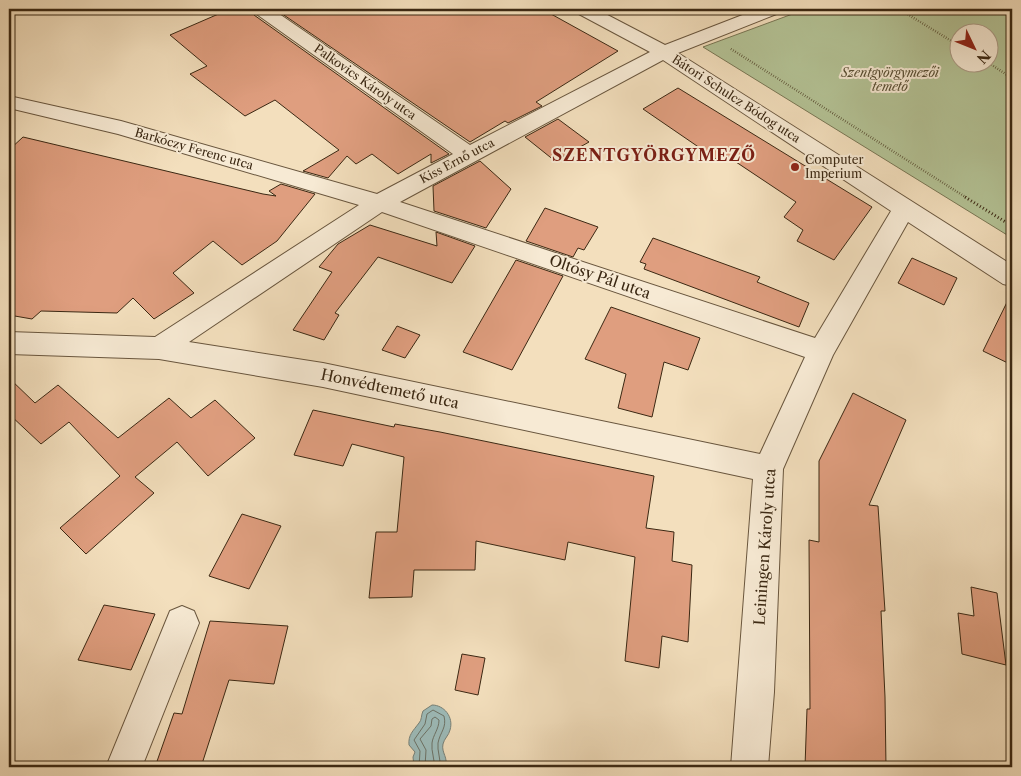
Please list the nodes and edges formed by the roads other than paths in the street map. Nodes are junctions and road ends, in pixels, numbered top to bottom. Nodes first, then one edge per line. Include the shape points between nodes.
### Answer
1 (262, 9) edge
2 (583, 9) edge
3 (774, 9) edge
4 (664, 52) junction
5 (9, 102) edge
6 (469, 155) junction
7 (378, 203) junction
8 (904, 209) junction
9 (1012, 277) edge
10 (9, 343) edge
11 (159, 348) junction
12 (821, 352) junction
13 (768, 469) junction
14 (182, 623) dead end
15 (124, 767) edge
16 (750, 767) edge

1 - 6 street, Palkovics Károly utca
2 - 4 street, Bátori Schulcz Bódog utca
3 - 4 street, Kiss Ernő utca
4 - 6 street, Kiss Ernő utca
4 - 8 street, Bátori Schulcz Bódog utca
5 - 7 street, Barkóczy Ferenc utca via 121,128
6 - 7 street, Kiss Ernő utca
7 - 11 street, Kiss Ernő utca
7 - 12 street, Oltósy Pál utca
8 - 9 street, Bátori Schulcz Bódog utca
8 - 12 street, Leiningen Károly utca
10 - 11 street, Honvédtemető utca
11 - 13 street, Honvédtemető utca via 323,375
12 - 13 street, Leiningen Károly utca
13 - 16 street, Leiningen Károly utca
14 - 15 street

